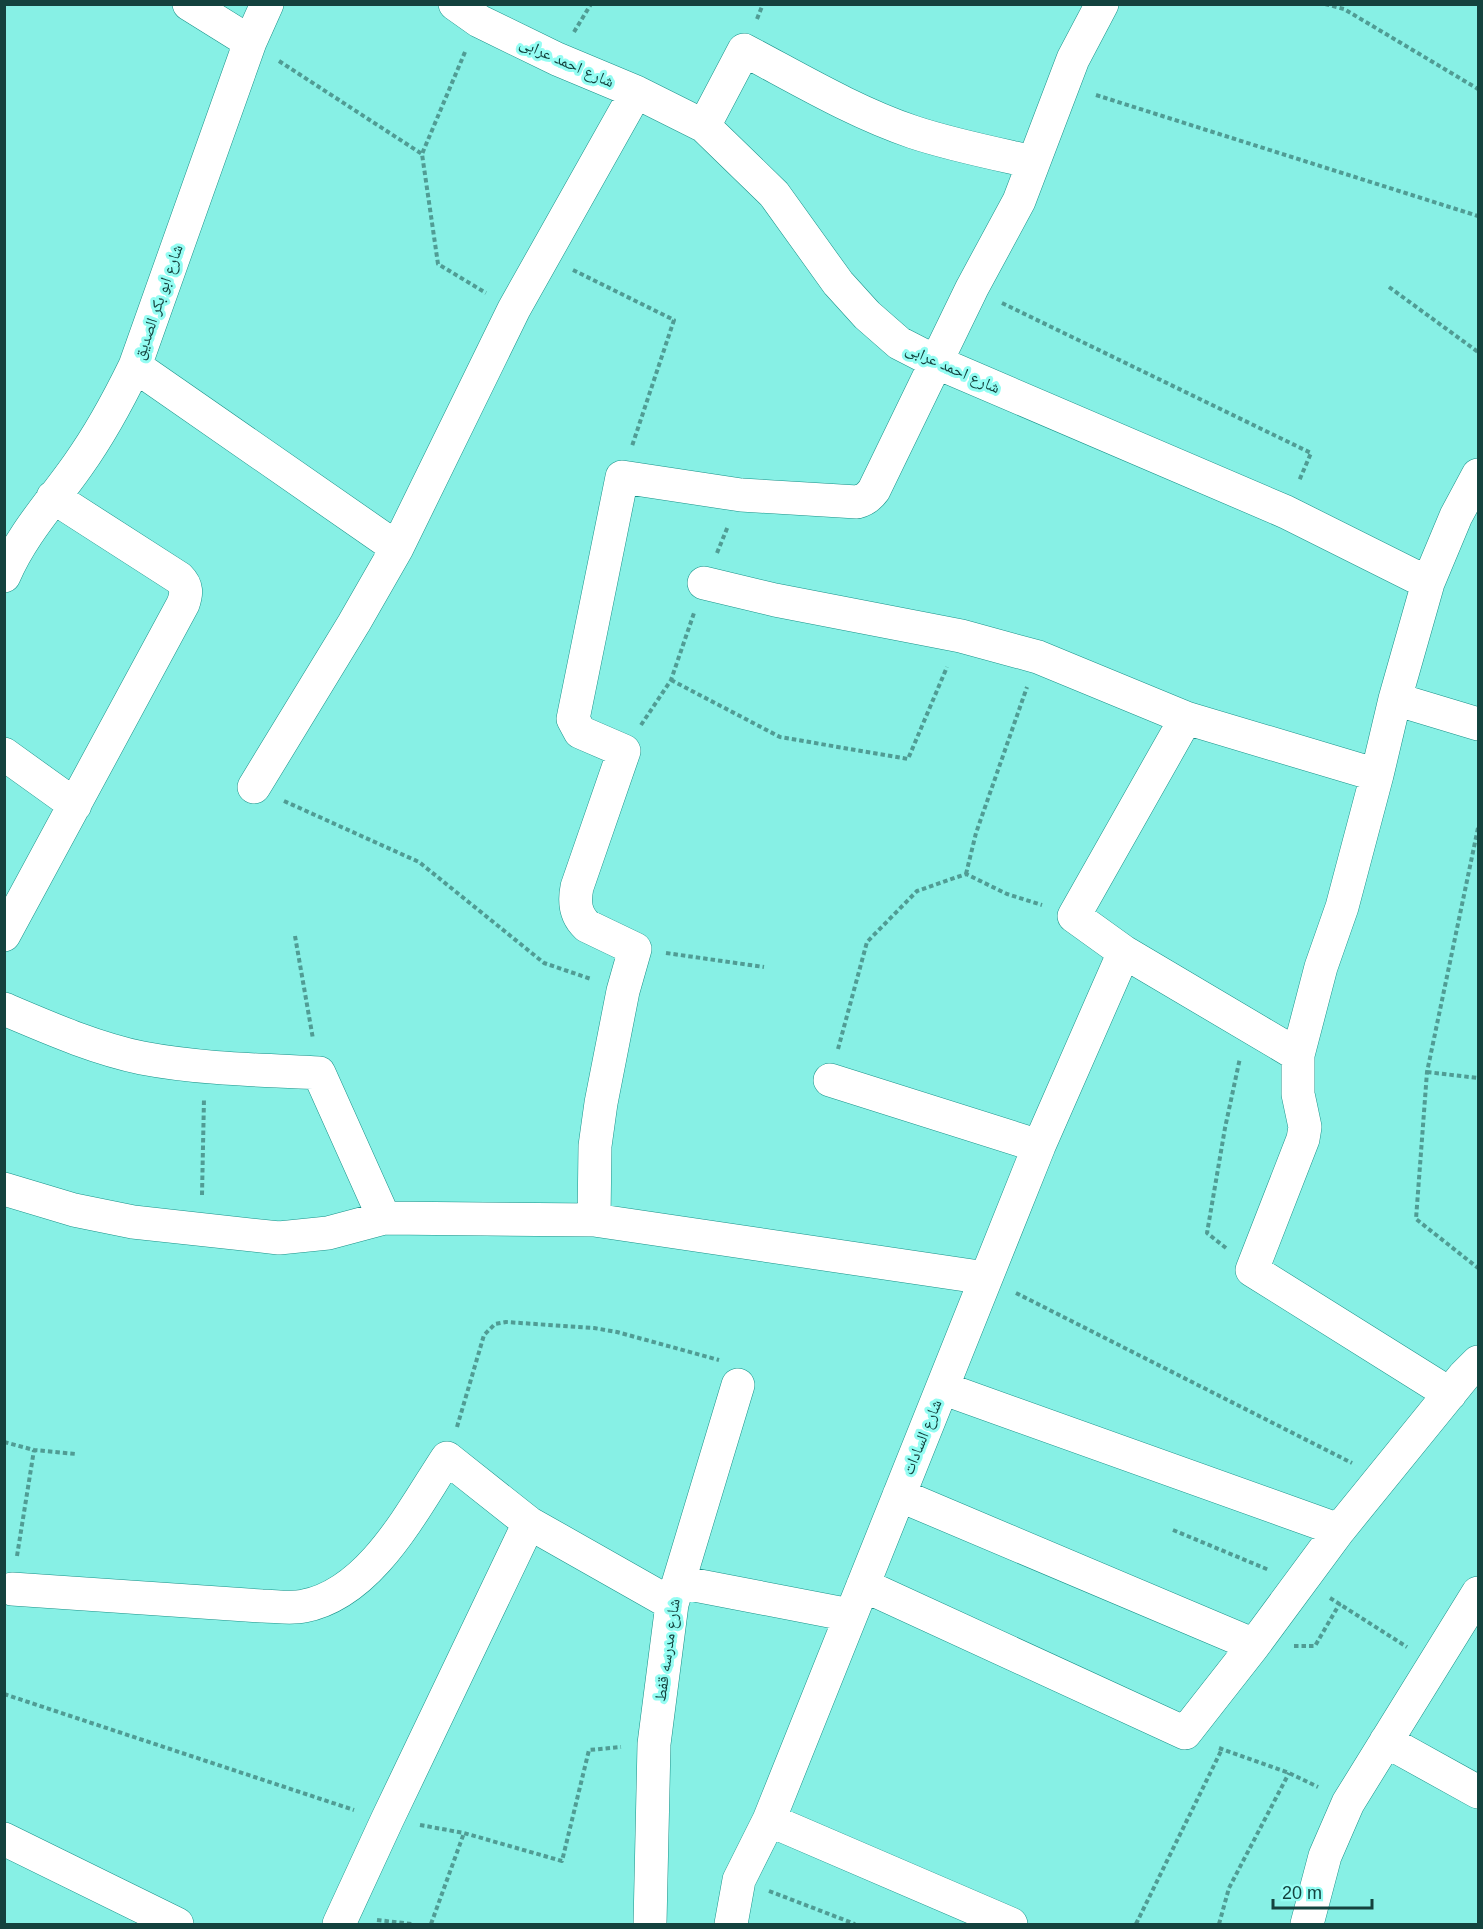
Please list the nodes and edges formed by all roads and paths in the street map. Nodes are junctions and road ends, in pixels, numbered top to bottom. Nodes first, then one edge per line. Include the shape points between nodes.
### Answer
1 (189, 4) edge
2 (267, 4) edge
3 (1102, 4) edge
4 (1325, 4) edge
5 (473, 10) edge
6 (250, 42) junction
7 (1063, 84) junction
8 (1479, 89) edge
9 (636, 92) junction
10 (704, 126) junction
11 (422, 154) junction
12 (1033, 162) junction
13 (1479, 216) edge
14 (543, 255) junction
15 (1389, 287) dead end
16 (972, 288) junction
17 (514, 309) junction
18 (1479, 352) edge
19 (938, 363) junction
20 (135, 366) junction
21 (1479, 475) edge
22 (621, 477) junction
23 (741, 495) junction
24 (52, 497) junction
25 (1286, 512) junction
26 (397, 548) junction
27 (8, 559) edge
28 (704, 583) junction
29 (1428, 583) junction
30 (961, 636) junction
31 (1038, 657) junction
32 (672, 680) junction
33 (1395, 699) junction
34 (1186, 718) junction
35 (1479, 724) edge
36 (624, 751) junction
37 (4, 754) edge
38 (1377, 775) junction
39 (254, 787) joint
40 (75, 805) junction
41 (1479, 828) edge
42 (966, 874) junction
43 (1074, 916) junction
44 (4, 935) edge
45 (295, 936) dead end
46 (635, 949) junction
47 (1124, 952) junction
48 (764, 968) dead end
49 (623, 990) junction
50 (4, 1009) edge
51 (1246, 1026) junction
52 (1298, 1055) junction
53 (205, 1067) junction
54 (1427, 1072) junction
55 (319, 1073) junction
56 (1479, 1078) edge
57 (830, 1080) joint
58 (1039, 1146) junction
59 (4, 1189) edge
60 (384, 1218) junction
61 (594, 1220) junction
62 (201, 1230) junction
63 (1479, 1268) edge
64 (1252, 1270) junction
65 (986, 1278) junction
66 (1479, 1362) edge
67 (738, 1385) joint
68 (942, 1388) junction
69 (1450, 1394) junction
70 (4, 1442) edge
71 (34, 1450) junction
72 (76, 1454) dead end
73 (447, 1458) junction
74 (1382, 1478) junction
75 (899, 1495) junction
76 (529, 1523) junction
77 (1173, 1530) dead end
78 (1339, 1530) junction
79 (1300, 1583) junction
80 (863, 1585) junction
81 (12, 1589) joint
82 (676, 1593) junction
83 (1479, 1593) edge
84 (850, 1615) junction
85 (1254, 1645) junction
86 (1434, 1665) junction
87 (4, 1694) edge
88 (1386, 1741) junction
89 (654, 1744) junction
90 (1479, 1792) edge
91 (387, 1820) junction
92 (769, 1820) junction
93 (464, 1833) junction
94 (4, 1839) edge
95 (739, 1880) junction
96 (177, 1924) edge
97 (339, 1924) edge
98 (431, 1924) edge
99 (650, 1924) edge
100 (731, 1924) edge
101 (855, 1924) edge
102 (1011, 1924) edge
103 (1136, 1924) edge
104 (1220, 1924) edge
105 (1307, 1924) edge

1 - 6 street
2 - 6 street, شارع ابو بكر الصديق
3 - 7 street
4 - 8 path via 1344,9
5 - 9 street, شارع احمد عرابى via 557,58
5 - 11 path
6 - 11 path
6 - 20 street, شارع ابو بكر الصديق
7 - 12 street
7 - 13 path
9 - 10 street, شارع احمد عرابى
9 - 14 street
10 - 12 street via 744,50 829,95 914,133
10 - 19 street, شارع احمد عرابى via 774,194 838,283 867,315 899,343
11 - 17 path via 438,264
12 - 16 street via 1019,201
14 - 17 street
14 - 22 path via 674,320
15 - 18 path
16 - 19 street
16 - 25 path via 1311,453
17 - 26 street
19 - 23 street via 874,490 864,501
19 - 25 street, شارع احمد عرابى
20 - 24 street, شارع ابو بكر الصديق via 98,435
20 - 26 street
21 - 29 street via 1456,516
22 - 23 street
22 - 36 street via 573,719 580,732
23 - 28 path
24 - 27 street, شارع ابو بكر الصديق
24 - 40 street via 179,578 186,588 183,604
25 - 29 street, شارع احمد عرابى
26 - 39 street
28 - 30 street
28 - 32 path
29 - 33 street
30 - 31 street
30 - 32 path via 908,759 780,737
31 - 34 street
31 - 42 path via 976,833
32 - 36 path
33 - 35 street
33 - 38 street
34 - 38 street
34 - 43 street
36 - 46 street via 575,898 578,916 587,926
37 - 40 street
38 - 52 street
39 - 49 path via 418,862 544,963
40 - 44 street
41 - 54 path
42 - 43 path via 1006,894
42 - 57 path via 917,891 867,942
43 - 47 street
45 - 55 path
46 - 48 path
46 - 49 street
47 - 51 street
47 - 58 street, شارع السادات
49 - 61 street via 595,1146
50 - 53 street via 108,1049
51 - 52 street
51 - 64 path via 1207,1233
52 - 64 street via 1303,1139
53 - 55 street
53 - 62 path
54 - 56 path
54 - 63 path via 1416,1219
55 - 60 street
57 - 58 street
58 - 65 street, شارع السادات
59 - 62 street via 74,1210
60 - 61 street
60 - 62 street via 328,1233 279,1238
61 - 65 street
64 - 69 street
65 - 68 street, شارع السادات
65 - 74 path
66 - 69 street
67 - 73 path via 738,1373 727,1362 617,1332 495,1324 484,1335
67 - 82 street, شارع مدرسه قفط
68 - 75 street, شارع السادات
68 - 78 street
69 - 74 street
70 - 71 path
71 - 72 path
71 - 81 path
73 - 76 street
73 - 81 street via 382,1556 337,1594 303,1606
74 - 78 street
75 - 80 street, شارع السادات
75 - 85 street
76 - 82 street
76 - 91 street
77 - 79 path
78 - 79 street
79 - 85 street
79 - 86 path via 1340,1603
80 - 84 street, شارع السادات
80 - 85 street via 1185,1732
82 - 84 street
82 - 89 street, شارع مدرسه قفط
83 - 86 street
84 - 92 street, شارع السادات
86 - 88 street
87 - 91 path
88 - 90 street
88 - 105 street via 1348,1803 1330,1845
89 - 93 path via 589,1750 562,1861
89 - 99 street, شارع مدرسه قفط
91 - 93 path
91 - 97 street
92 - 95 street, شارع السادات
92 - 102 street
93 - 98 path
94 - 96 street
95 - 100 street, شارع السادات
95 - 101 path
103 - 104 path via 1222,1749 1289,1773 1229,1888

